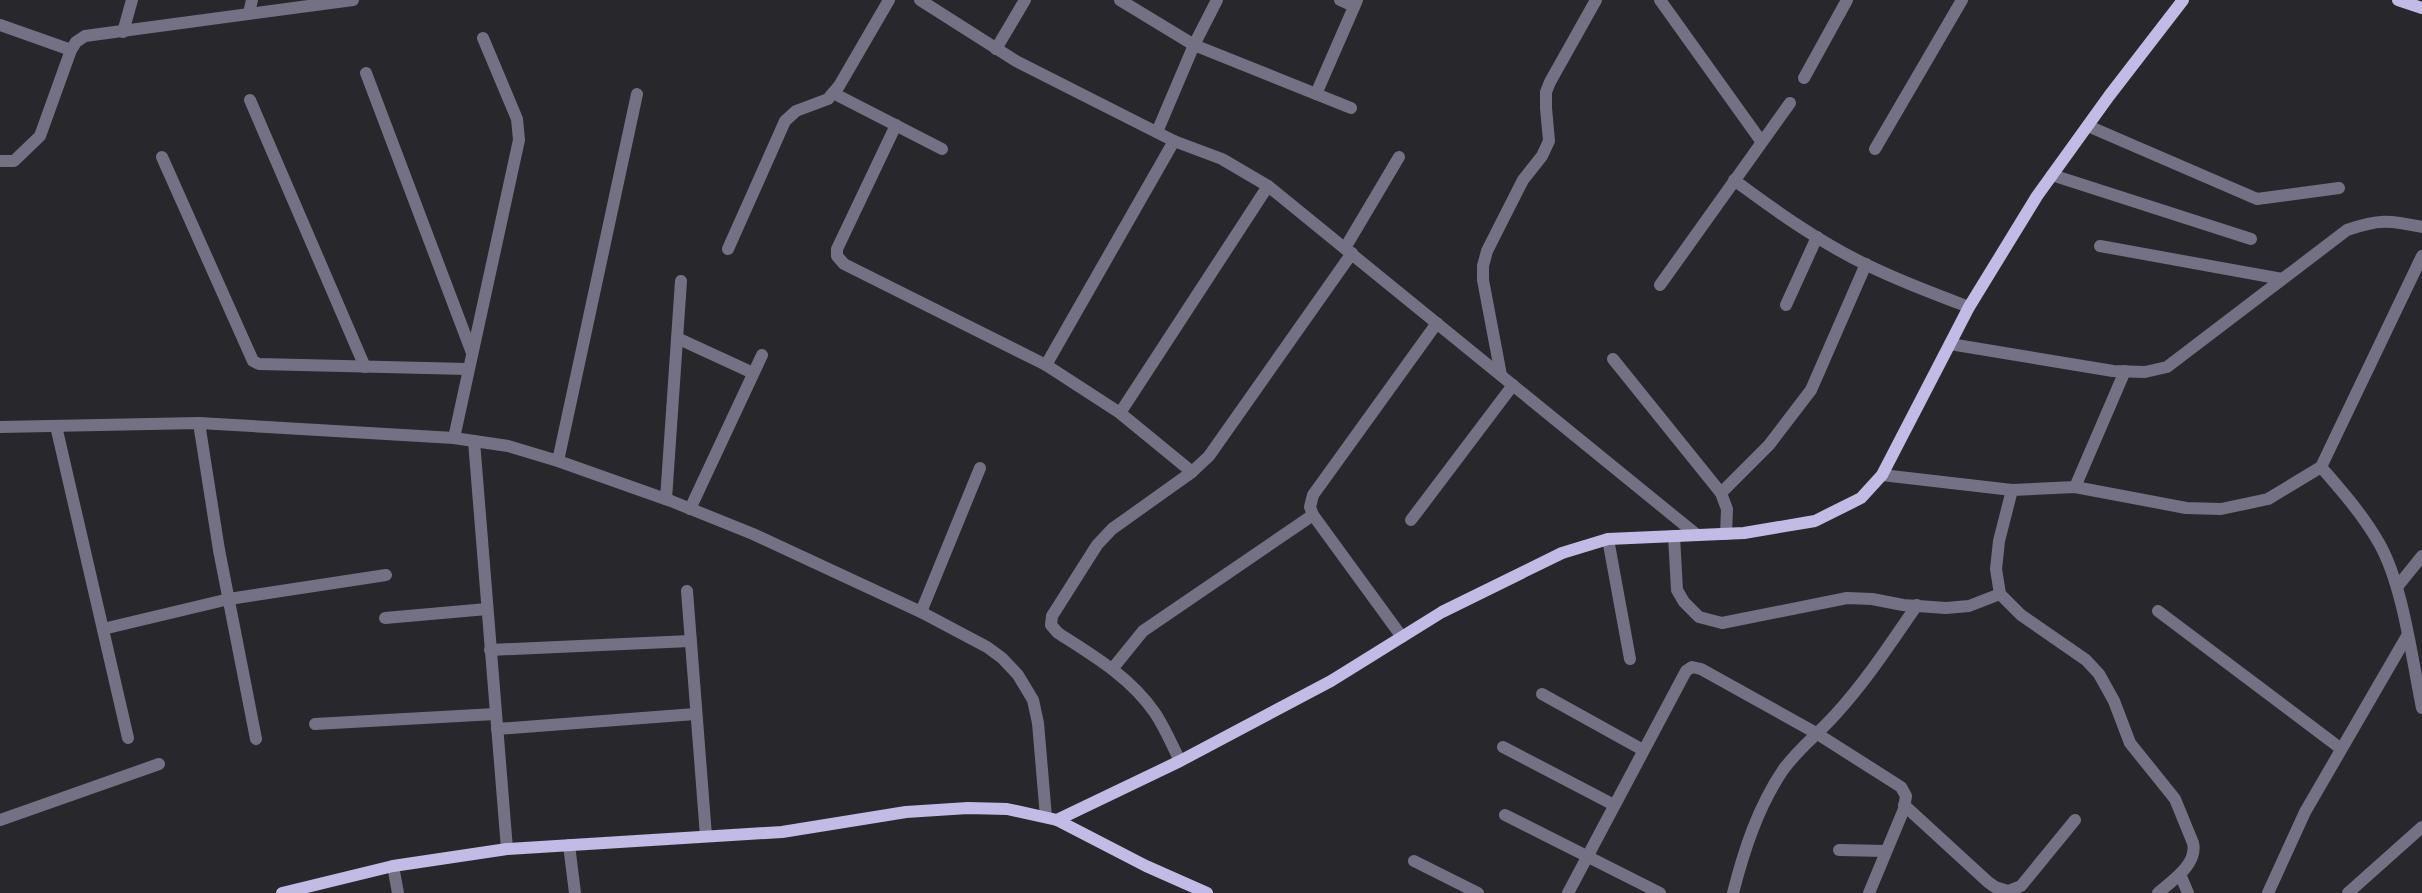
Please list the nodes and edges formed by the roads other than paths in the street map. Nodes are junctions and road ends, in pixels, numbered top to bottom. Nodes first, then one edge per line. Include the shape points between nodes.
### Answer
1 (132, 0) edge
2 (252, 0) edge
3 (353, 0) edge
4 (889, 0) edge
5 (920, 0) edge
6 (1025, 0) edge
7 (1120, 0) edge
8 (1217, 0) edge
9 (1340, 0) edge
10 (1596, 0) edge
11 (1660, 0) edge
12 (1847, 0) edge
13 (1962, 0) edge
14 (2183, 0) edge
15 (2398, 0) edge
16 (1356, 3) edge
17 (2422, 8) edge
18 (249, 13) junction
19 (0, 25) edge
20 (123, 32) junction
21 (483, 38) dead end
22 (1194, 45) junction
23 (996, 49) junction
24 (71, 50) junction
25 (366, 73) dead end
26 (1804, 78) dead end
27 (832, 93) junction
28 (637, 94) dead end
29 (1316, 94) junction
30 (250, 100) dead end
31 (1790, 103) dead end
32 (1351, 108) dead end
33 (896, 125) junction
34 (2088, 126) junction
35 (1157, 132) junction
36 (1174, 141) junction
37 (1761, 141) junction
38 (942, 149) dead end
39 (1875, 149) dead end
40 (1400, 157) dead end
41 (162, 158) dead end
42 (0, 161) edge
43 (2052, 175) junction
44 (1734, 180) junction
45 (1268, 186) junction
46 (2339, 188) dead end
47 (2422, 228) edge
48 (1817, 237) junction
49 (2252, 239) dead end
50 (2100, 246) dead end
51 (728, 249) dead end
52 (1349, 250) junction
53 (2422, 256) edge
54 (1866, 264) junction
55 (2282, 279) junction
56 (682, 281) dead end
57 (1660, 285) dead end
58 (1786, 305) dead end
59 (1969, 307) junction
60 (1437, 323) junction
61 (678, 338) junction
62 (1950, 344) junction
63 (472, 353) junction
64 (762, 355) dead end
65 (1613, 359) dead end
66 (1046, 365) junction
67 (365, 367) junction
68 (468, 369) junction
69 (2126, 371) junction
70 (753, 373) junction
71 (1501, 375) junction
72 (1513, 385) junction
73 (1120, 413) junction
74 (199, 423) junction
75 (56, 426) junction
76 (0, 427) edge
77 (454, 438) junction
78 (474, 441) junction
79 (558, 461) junction
80 (2321, 467) junction
81 (980, 468) dead end
82 (1192, 472) junction
83 (1882, 474) junction
84 (2075, 487) junction
85 (2012, 490) junction
86 (1720, 493) junction
87 (666, 499) junction
88 (690, 509) junction
89 (1313, 515) junction
90 (1411, 520) dead end
91 (1726, 534) junction
92 (1674, 536) junction
93 (1697, 536) junction
94 (1608, 539) junction
95 (2422, 556) edge
96 (386, 575) dead end
97 (2397, 588) junction
98 (686, 591) dead end
99 (2000, 594) junction
100 (229, 599) junction
101 (1917, 605) junction
102 (487, 609) junction
103 (921, 612) junction
104 (2158, 612) dead end
105 (385, 618) dead end
106 (103, 630) junction
107 (2407, 636) junction
108 (1402, 637) junction
109 (690, 641) junction
110 (490, 650) junction
111 (1630, 659) dead end
112 (1113, 668) junction
113 (1542, 694) dead end
114 (2422, 708) edge
115 (495, 714) junction
116 (695, 714) junction
117 (316, 724) dead end
118 (496, 729) junction
119 (1816, 733) junction
120 (128, 738) dead end
121 (256, 738) dead end
122 (1503, 747) dead end
123 (2340, 748) junction
124 (1643, 750) junction
125 (1180, 761) junction
126 (159, 764) dead end
127 (1614, 805) junction
128 (1904, 805) junction
129 (1505, 815) dead end
130 (1051, 818) junction
131 (0, 820) edge
132 (2075, 820) dead end
133 (2422, 827) edge
134 (706, 836) junction
135 (569, 845) junction
136 (507, 849) junction
137 (1839, 850) dead end
138 (1886, 851) junction
139 (1586, 858) junction
140 (1414, 861) dead end
141 (393, 866) junction
142 (2180, 874) junction
143 (282, 893) edge
144 (398, 893) edge
145 (575, 893) edge
146 (1207, 893) edge
147 (1478, 893) edge
148 (1568, 893) edge
149 (1660, 893) edge
150 (1733, 893) edge
151 (1869, 893) edge
152 (2158, 893) edge
153 (2188, 893) edge
154 (2268, 893) edge
155 (2348, 893) edge

1 - 20 street
2 - 18 street
3 - 18 street
4 - 27 street
5 - 23 street
6 - 23 street
7 - 22 street
8 - 22 street
9 - 16 street
10 - 71 street via 1546,92 1549,141 1523,180 1487,251 1483,280
11 - 37 street
12 - 26 street
13 - 39 street
14 - 34 main road
15 - 17 main road
16 - 29 street
18 - 20 street
19 - 24 street
20 - 24 street via 85,36
21 - 63 street via 517,119 519,140
22 - 29 street
22 - 35 street
23 - 35 street
24 - 42 street via 40,136 14,161
25 - 63 street
27 - 33 street
27 - 51 street via 828,99 796,110 785,121
28 - 79 street
29 - 32 street
30 - 67 street
31 - 37 street
33 - 38 street
33 - 66 street via 837,249 838,256 844,264
34 - 43 main road
34 - 46 street via 2257,199
35 - 36 street
36 - 45 street via 1222,160
36 - 66 street
37 - 44 street
40 - 52 street
41 - 67 street via 253,361 259,364
43 - 49 street
43 - 59 main road
44 - 48 street
44 - 57 street
45 - 52 street
45 - 73 street
47 - 55 street via 2391,220 2347,230
48 - 54 street
48 - 58 street
50 - 55 street
52 - 60 street
52 - 82 street via 1209,456
53 - 80 street
54 - 59 street
54 - 86 street via 1811,390 1769,445
55 - 69 street via 2167,367 2145,372
56 - 61 street
59 - 62 main road
60 - 71 street
60 - 89 street via 1313,495 1310,507
61 - 70 street
61 - 87 street
62 - 69 street
62 - 83 main road
63 - 68 street
64 - 70 street
65 - 86 street
66 - 73 street
67 - 68 street
68 - 77 street
69 - 84 street
70 - 88 street
71 - 72 street
72 - 90 street
72 - 93 street
73 - 82 street
74 - 75 street
74 - 77 street
74 - 100 street
75 - 76 street
75 - 106 street
77 - 78 street
78 - 79 street via 508,446
78 - 102 street
79 - 87 street
80 - 84 street via 2268,499 2221,509 2186,508
80 - 97 street via 2356,508 2380,544
81 - 103 street
82 - 112 street via 1112,529 1097,546 1052,616 1051,625 1058,633
83 - 85 street
83 - 91 main road via 1861,498 1815,520
84 - 85 street
85 - 99 street via 1999,541 1996,569
86 - 91 street via 1727,509
87 - 88 street
88 - 103 street via 753,534
89 - 108 street
89 - 112 street via 1143,631
91 - 93 main road
92 - 93 main road
92 - 94 main road
92 - 101 street via 1677,590 1699,618 1722,623 1847,598
94 - 108 main road via 1562,553 1442,612
94 - 111 street
95 - 97 street
96 - 100 street
97 - 107 street
98 - 109 street
99 - 101 street via 1969,606
99 - 142 street via 2021,615 2086,660 2099,674 2114,701 2130,743 2180,809 2195,850
100 - 106 street
100 - 121 street
101 - 119 street via 1869,676
102 - 105 street
102 - 110 street
103 - 130 street via 987,647 1018,675 1033,700
104 - 123 street
106 - 120 street
107 - 114 street
107 - 123 street
108 - 125 main road via 1331,681
109 - 110 street
109 - 116 street
110 - 115 street
112 - 125 street via 1152,709
113 - 124 street
115 - 117 street
115 - 118 street
116 - 118 street
116 - 134 street
118 - 136 street
119 - 124 street via 1692,667 1686,671
119 - 128 street via 1901,787 1906,796
119 - 150 street via 1788,764 1764,802 1744,850
122 - 127 street
123 - 154 street via 2305,812
124 - 127 street
125 - 130 main road
126 - 131 street
127 - 139 street
128 - 132 street via 1988,882 2008,891 2021,886
128 - 138 street
129 - 139 street
130 - 134 main road via 1007,809 968,808 906,812 782,832
130 - 146 main road
133 - 155 street
134 - 135 main road
135 - 136 main road
135 - 145 street
136 - 141 main road
137 - 138 street
138 - 151 street
139 - 148 street
139 - 149 street
140 - 147 street
141 - 143 main road
141 - 144 street
142 - 152 street
142 - 153 street

